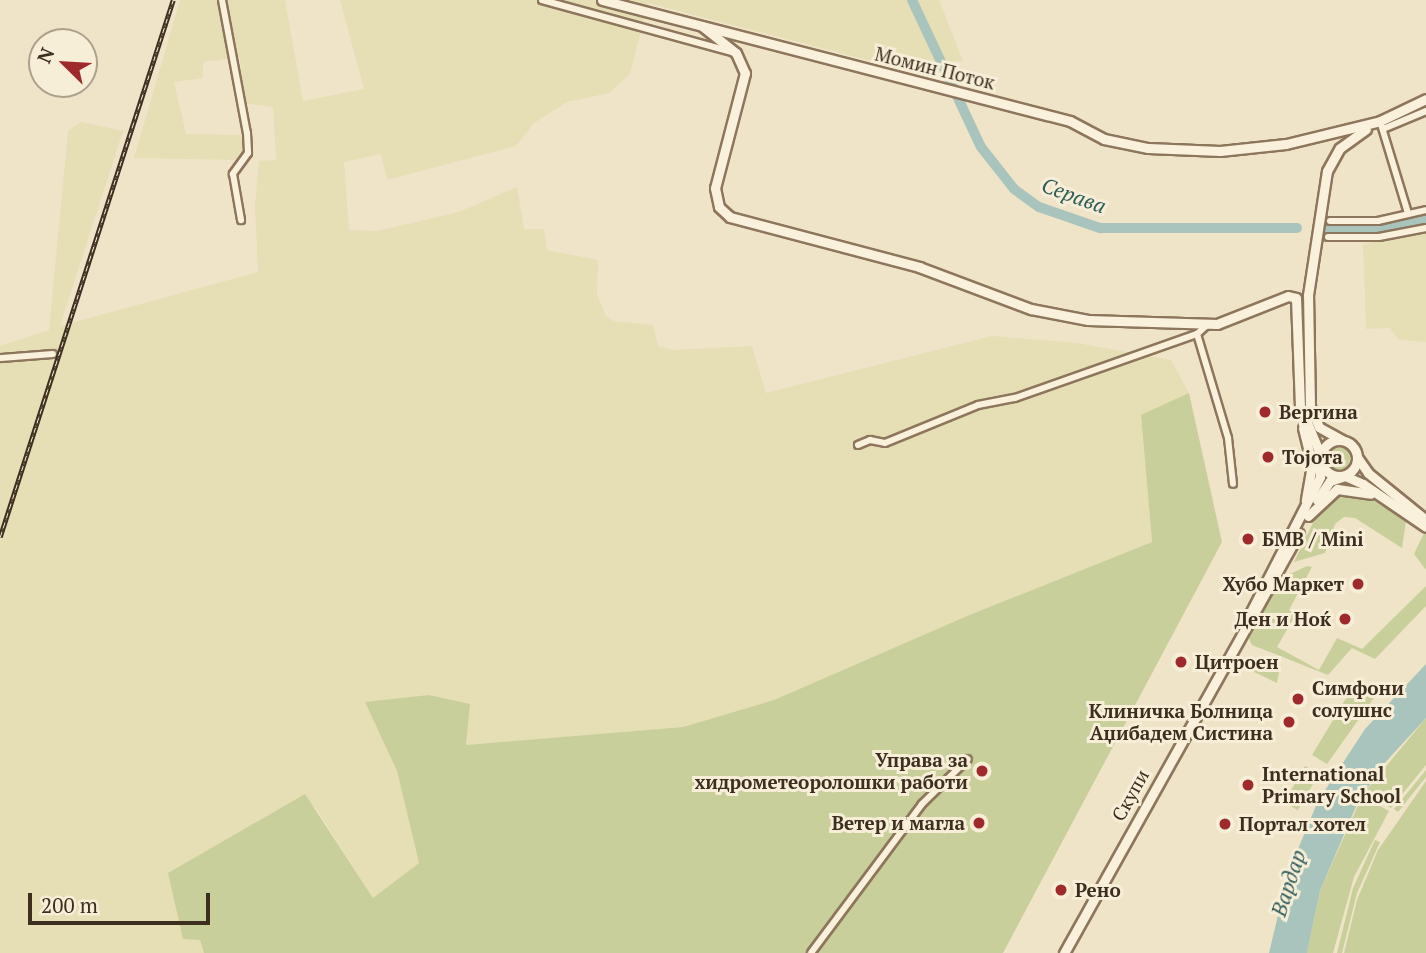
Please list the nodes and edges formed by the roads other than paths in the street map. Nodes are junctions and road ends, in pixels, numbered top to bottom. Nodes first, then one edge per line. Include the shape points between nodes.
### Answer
1 (222, 0) edge
2 (542, 0) edge
3 (601, 0) edge
4 (702, 26) junction
5 (750, 38) junction
6 (736, 53) junction
7 (1426, 99) edge
8 (1426, 110) edge
9 (1381, 125) junction
10 (1321, 138) junction
11 (1331, 160) junction
12 (1426, 210) edge
13 (1408, 213) junction
14 (1326, 219) junction
15 (241, 220) dead end
16 (1426, 228) edge
17 (1323, 239) junction
18 (1208, 325) junction
19 (1197, 334) junction
20 (53, 354) dead end
21 (0, 358) edge
22 (1300, 406) junction
23 (1342, 440) junction
24 (858, 445) dead end
25 (1357, 457) junction
26 (1321, 459) junction
27 (1339, 475) junction
28 (1233, 484) dead end
29 (1391, 503) junction
30 (1308, 516) junction
31 (1426, 520) edge
32 (1426, 527) edge
33 (1295, 528) junction
34 (1248, 618) junction
35 (968, 759) dead end
36 (810, 953) edge
37 (1064, 953) edge

1 - 15 street via 247,133 248,153 233,174
2 - 6 street
3 - 4 street, Момин Поток
4 - 5 street, Момин Поток
4 - 6 street
5 - 6 street
5 - 10 street, Момин Поток via 1070,121 1104,139 1136,146 1195,151 1260,148
6 - 18 street via 745,83 715,188 719,207 730,218 919,267 1042,312 1088,320
7 - 9 street
8 - 9 street
9 - 10 street, Момин Поток
9 - 11 street via 1344,144
9 - 13 street
10 - 11 street via 1333,149
11 - 14 street via 1322,189
12 - 13 street
13 - 14 street via 1378,221
14 - 17 street
16 - 17 street via 1379,237
17 - 23 street via 1310,284 1310,407 1319,427
18 - 19 street
18 - 22 street via 1289,296 1296,298
19 - 24 street via 1015,398 978,405 885,443 870,440
19 - 28 street via 1228,438
20 - 21 street
22 - 26 street
22 - 33 street via 1312,472
23 - 25 street via 1353,445
23 - 26 street via 1328,444
25 - 27 street via 1352,469
25 - 31 street via 1368,473
26 - 27 street via 1327,472
26 - 33 street, Скупи via 1318,484
27 - 29 street via 1359,481
27 - 30 street, Скупи via 1326,485
29 - 30 street via 1358,489 1340,488
29 - 32 street
30 - 34 street, Скупи
33 - 34 street, Скупи
34 - 37 street, Скупи
35 - 36 street via 922,804

